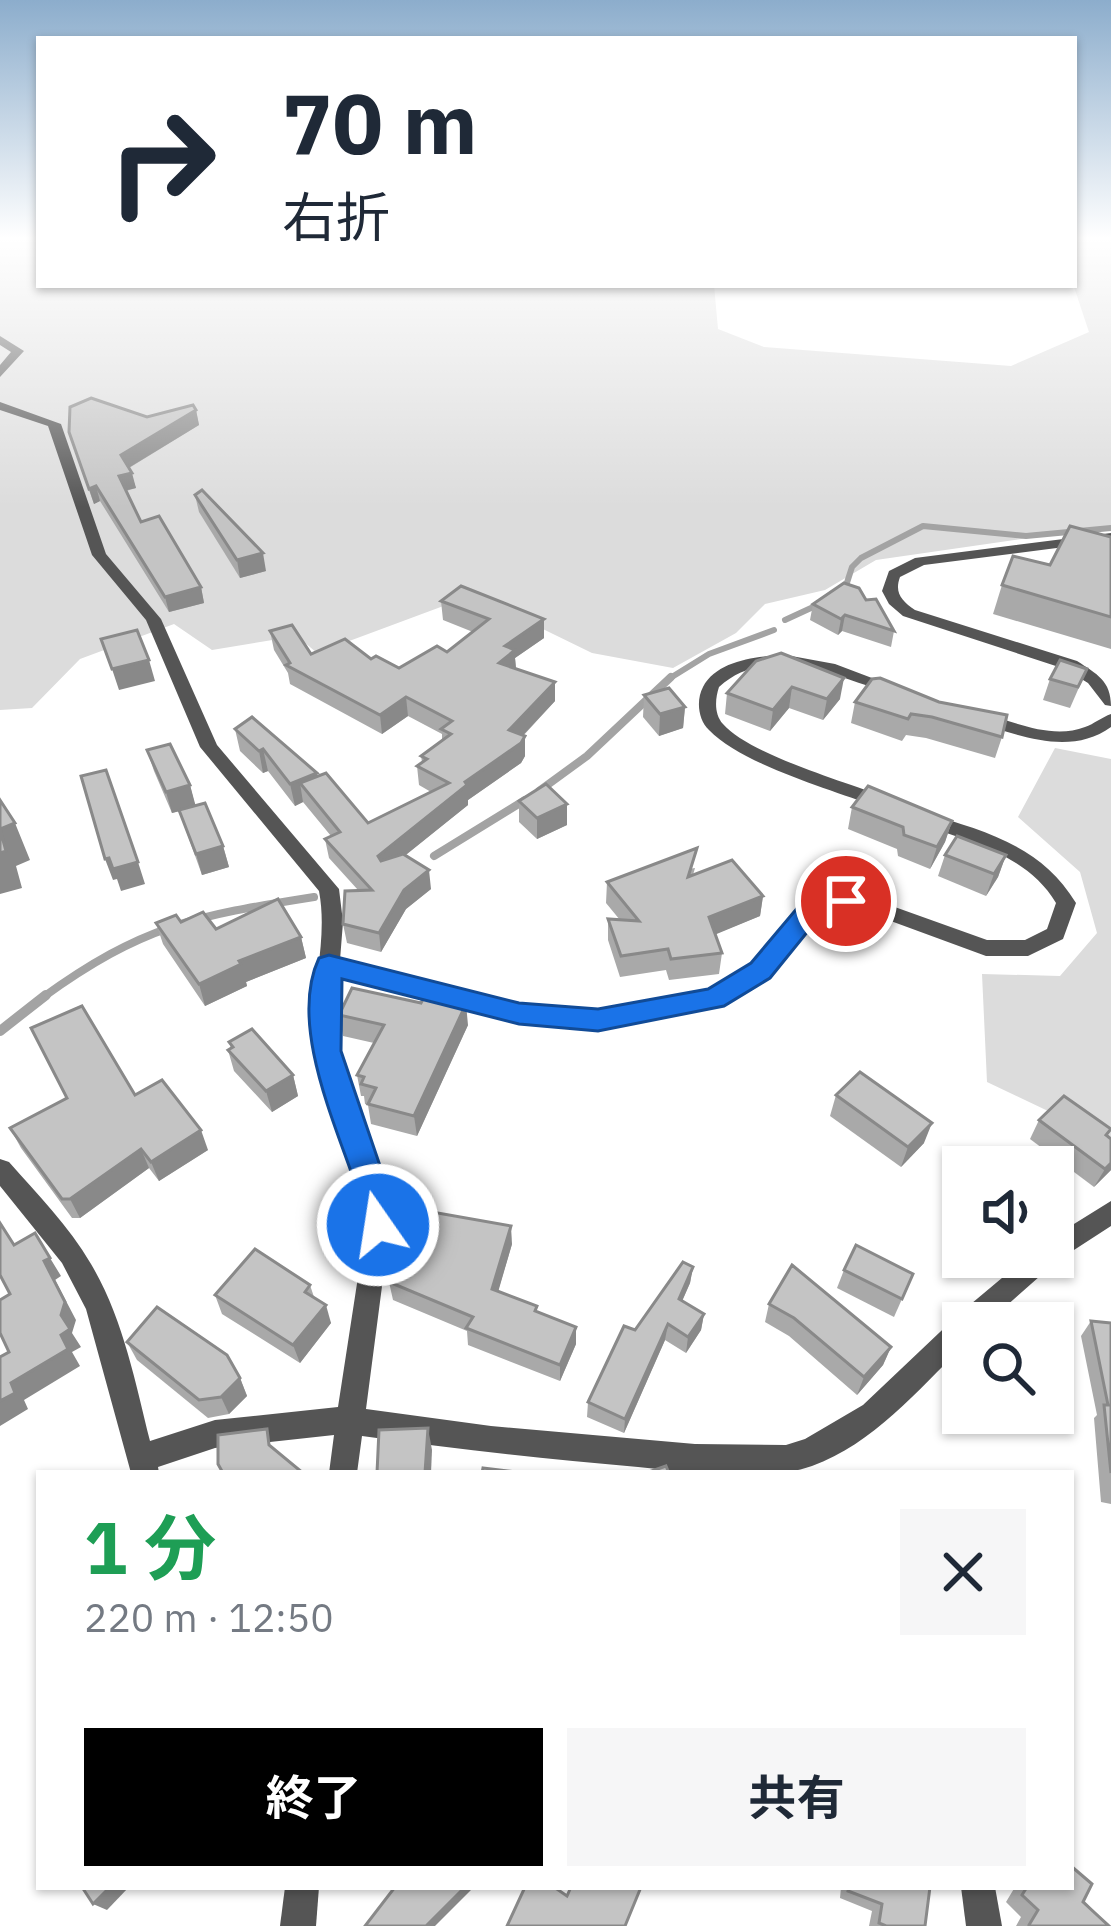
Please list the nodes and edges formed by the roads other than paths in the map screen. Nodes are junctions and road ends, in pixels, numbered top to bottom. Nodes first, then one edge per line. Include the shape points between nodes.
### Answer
1 (0, 340) edge
2 (0, 374) edge
3 (0, 406) edge
4 (1111, 537) edge
5 (923, 699) edge
6 (1111, 701) edge
7 (967, 713) edge
8 (1111, 718) edge
9 (329, 965) junction
10 (0, 1169) edge
11 (1111, 1213) edge
12 (1074, 1237) edge
13 (1022, 1278) edge
14 (994, 1302) edge
15 (942, 1349) edge
16 (348, 1420) junction
17 (143, 1466) edge
18 (767, 1467) edge
19 (343, 1470) edge
20 (978, 1890) edge
21 (984, 1926) edge

1 - 2 street via 18,350
3 - 9 street via 53,424 99,555 153,619 209,747 329,890
4 - 6 street via 920,561 894,574 889,588 909,613 1071,665
5 - 9 street via 781,658 732,670 707,695 713,724 746,749 1033,864 1066,903 1062,926 1043,944 986,948 872,906 832,901 800,918 760,970 714,998 598,1020 519,1013
7 - 8 street via 1050,736 1083,734
9 - 16 street via 326,1051 378,1225
10 - 17 street via 65,1244 90,1287
11 - 12 street
13 - 14 street
15 - 18 street via 873,1415
16 - 17 street via 215,1434
16 - 18 street
16 - 19 street
20 - 21 street

